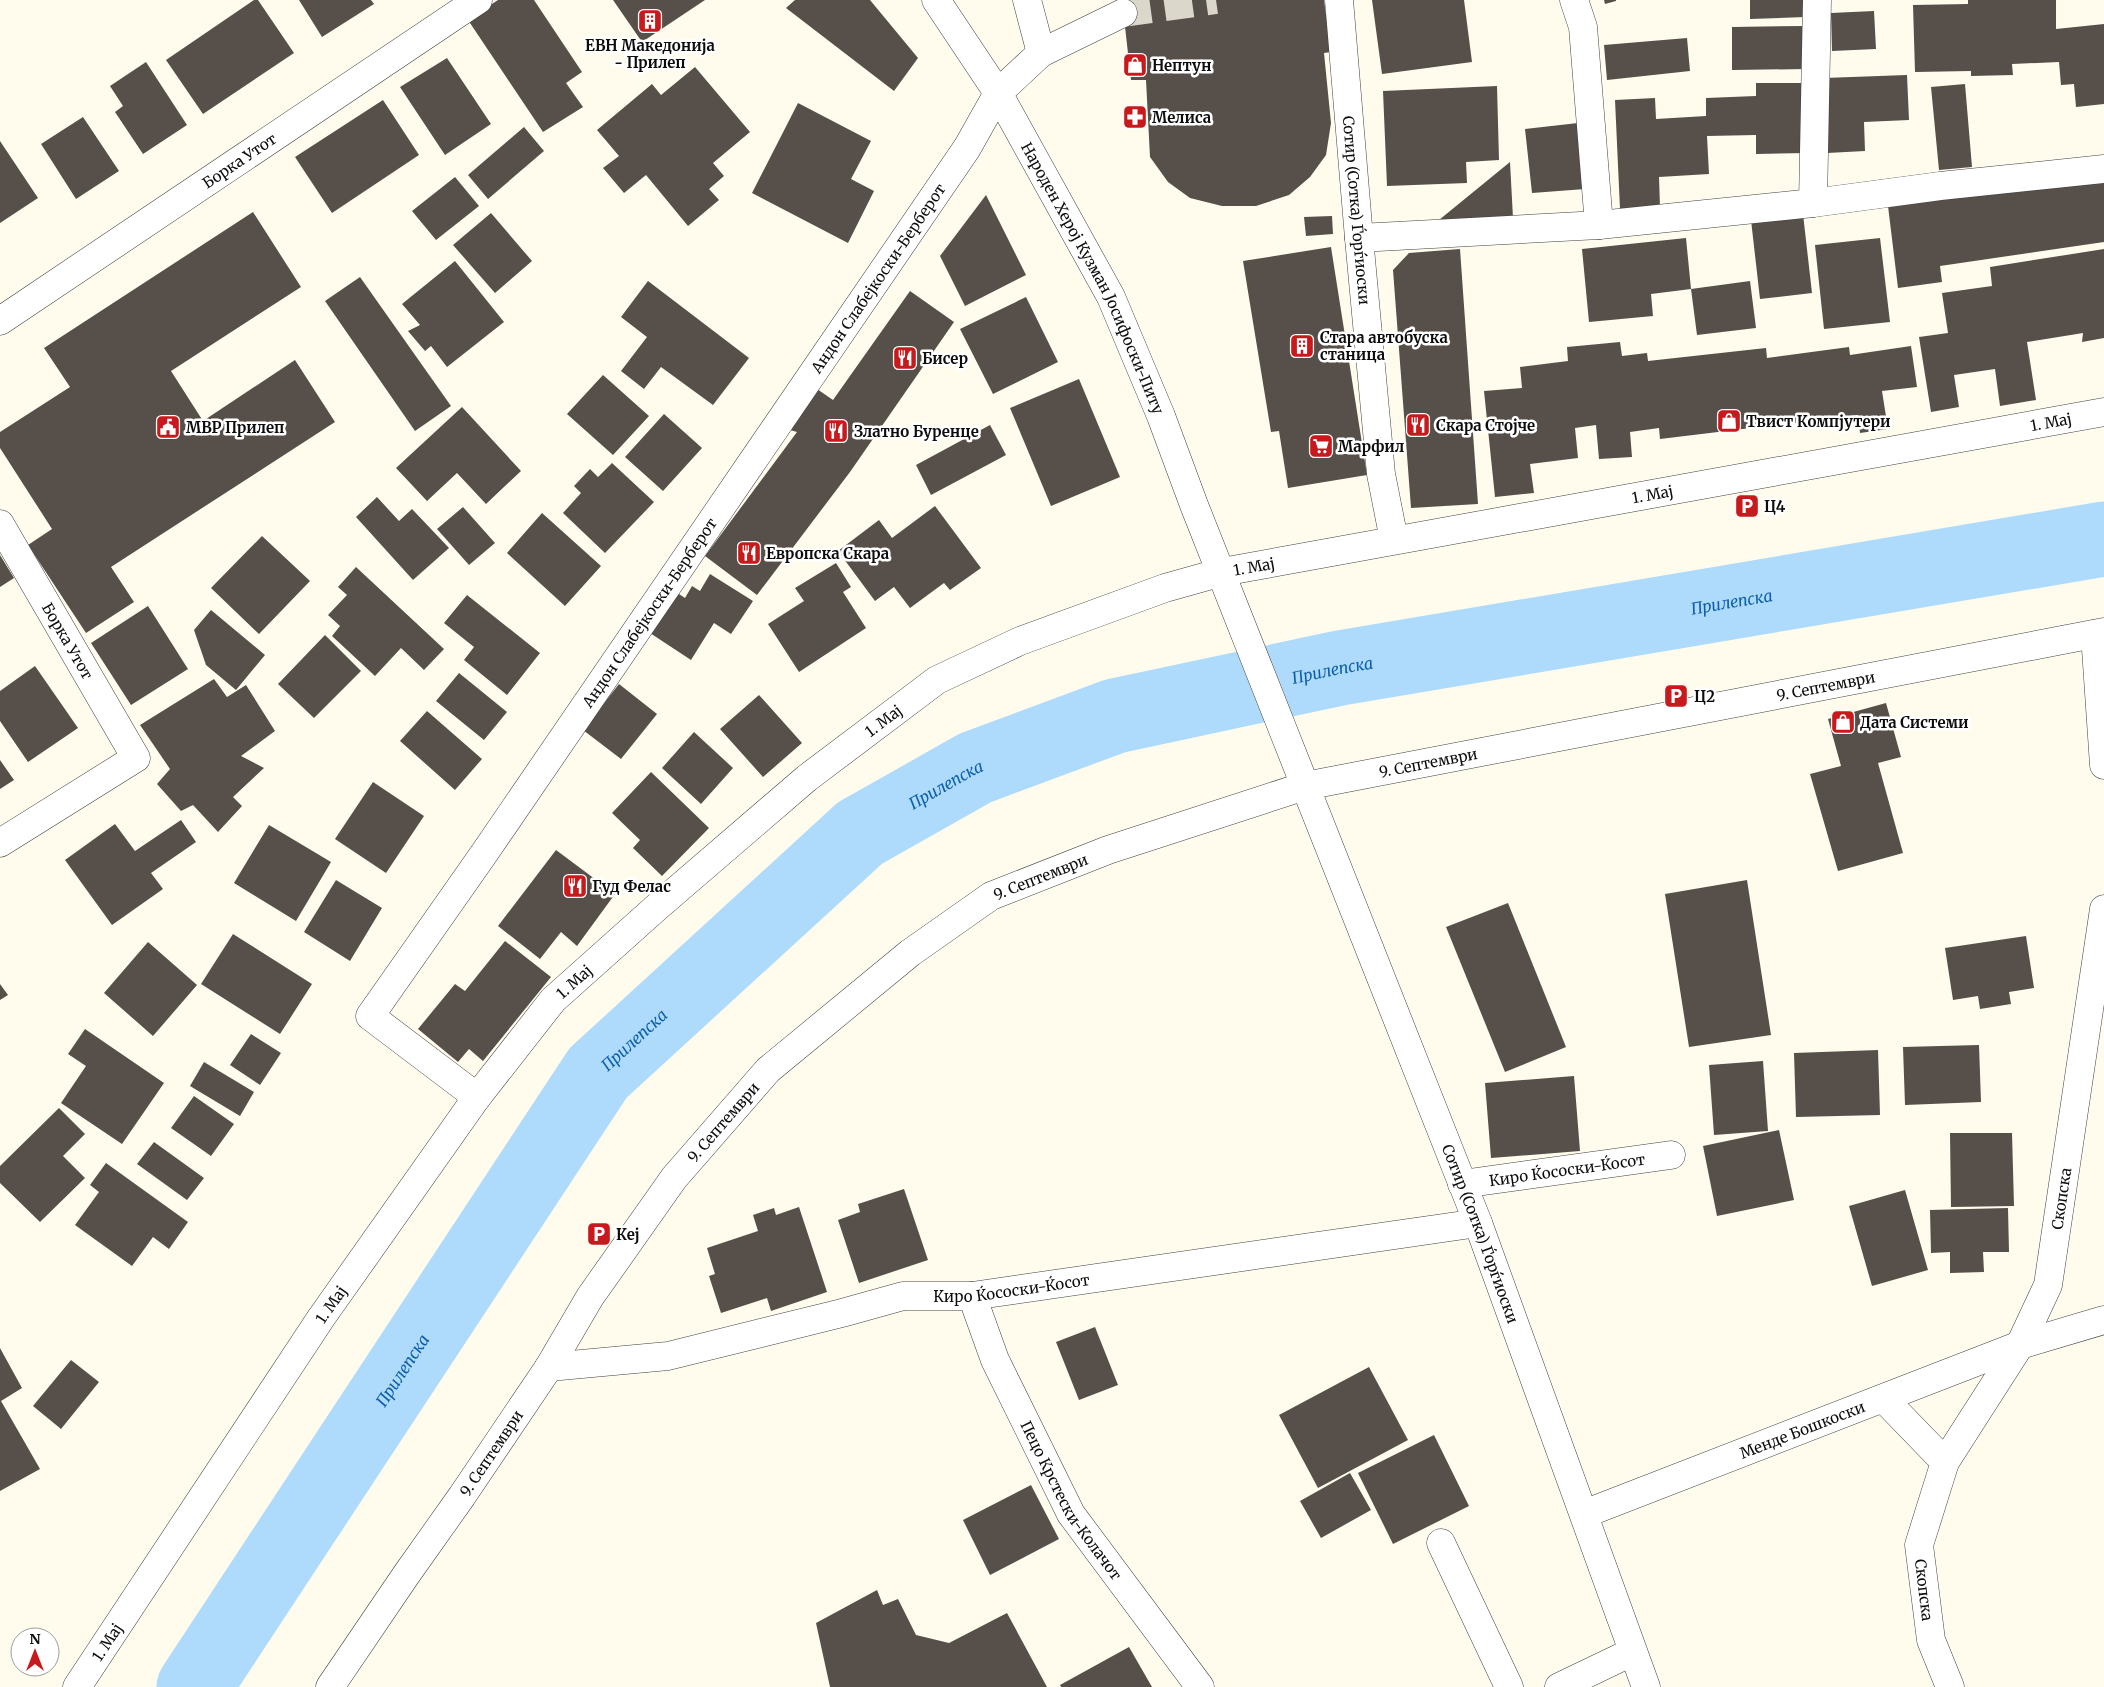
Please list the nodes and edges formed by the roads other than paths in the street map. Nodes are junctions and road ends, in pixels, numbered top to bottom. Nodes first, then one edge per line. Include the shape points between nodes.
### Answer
1 (478, 0) edge
2 (936, 0) edge
3 (1027, 0) edge
4 (1339, 0) edge
5 (1574, 0) edge
6 (1817, 0) edge
7 (1123, 13) tunnel mouth
8 (1041, 53) junction
9 (998, 93) junction
10 (2104, 169) edge
11 (1813, 203) junction
12 (1599, 225) junction
13 (1359, 238) junction
14 (0, 321) edge
15 (2104, 412) edge
16 (0, 524) edge
17 (1394, 540) junction
18 (1222, 572) junction
19 (2099, 633) edge
20 (2104, 765) edge
21 (1306, 786) junction
22 (0, 843) edge
23 (2104, 910) edge
24 (476, 1097) junction
25 (1671, 1155) dead end
26 (1462, 1184) junction
27 (1478, 1223) junction
28 (972, 1296) junction
29 (2104, 1320) edge
30 (2020, 1345) junction
31 (549, 1367) junction
32 (1884, 1399) junction
33 (1945, 1462) junction
34 (1584, 1514) junction
35 (1441, 1543) dead end
36 (1632, 1652) junction
37 (77, 1687) edge
38 (330, 1687) edge
39 (1200, 1687) edge
40 (1509, 1687) edge
41 (1559, 1687) edge
42 (1646, 1687) edge
43 (1950, 1687) edge

1 - 14 street, Борка Утот
2 - 9 street, Народен Херој Кузман Јосифоски-Питу
3 - 8 street
4 - 13 street, Сотир (Сотка) Ѓорѓиоски
5 - 12 street via 1583,27
6 - 11 street
7 - 8 street
8 - 9 street
9 - 18 street, Народен Херој Кузман Јосифоски-Питу via 1111,297
9 - 24 street, Андон Слабејкоски-Берберот via 967,148 370,1016
10 - 11 street
11 - 12 street
12 - 13 street
13 - 17 street, Сотир (Сотка) Ѓорѓиоски via 1381,474
15 - 17 street, 1. Мај
16 - 22 street, Борка Утот via 136,758
17 - 18 street, 1. Мај
18 - 21 street, Народен Херој Кузман Јосифоски-Питу
18 - 24 street, 1. Мај via 1165,588 1038,634 937,680 807,778 553,1000
19 - 20 street
19 - 21 street, 9. Септември
21 - 26 street, Сотир (Сотка) Ѓорѓиоски
21 - 31 street, 9. Септември via 1108,850 991,896 910,952 768,1070 674,1178 590,1298
23 - 30 street, Скопска via 2048,1285
24 - 37 street, 1. Мај via 321,1318
25 - 26 street, Киро Ќососки-Ќосот
26 - 27 street, Сотир (Сотка) Ѓорѓиоски
27 - 28 street, Киро Ќососки-Ќосот
27 - 34 street, Сотир (Сотка) Ѓорѓиоски
28 - 31 street, Киро Ќососки-Ќосот via 903,1296 668,1356
28 - 39 street, Пецо Крстески-Колачот via 995,1360 1071,1514
29 - 30 street, Менде Бошкоски
30 - 32 street, Менде Бошкоски
30 - 33 street, Скопска
31 - 38 street, 9. Септември
32 - 33 street
32 - 34 street, Менде Бошкоски
33 - 43 street, Скопска via 1919,1545 1931,1640
34 - 36 street, Сотир (Сотка) Ѓорѓиоски
35 - 40 street
36 - 41 street
36 - 42 street, Сотир (Сотка) Ѓорѓиоски

